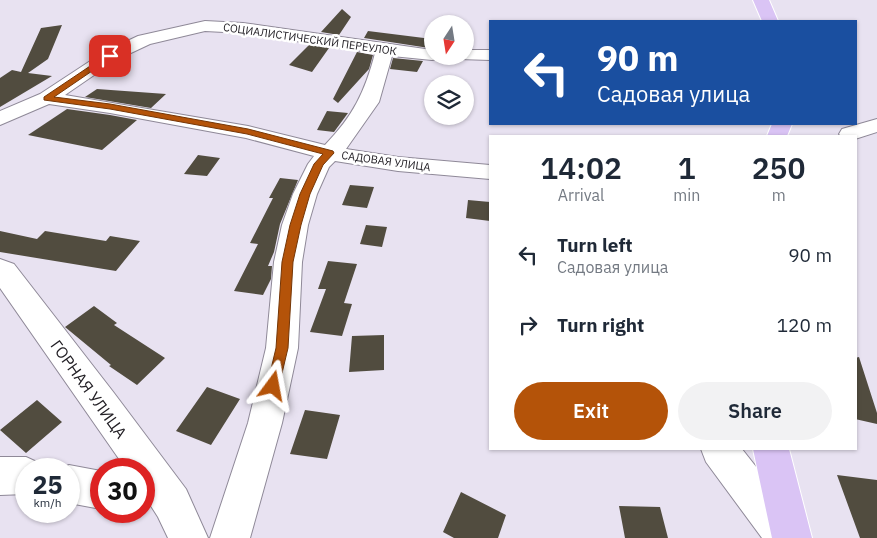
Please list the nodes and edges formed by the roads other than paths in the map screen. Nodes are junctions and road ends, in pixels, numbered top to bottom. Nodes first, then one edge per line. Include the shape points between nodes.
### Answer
1 (761, 0) edge
2 (770, 20) edge
3 (385, 49) junction
4 (424, 54) edge
5 (474, 55) edge
6 (489, 55) edge
7 (47, 98) junction
8 (0, 119) edge
9 (877, 125) edge
10 (850, 134) dead end
11 (329, 153) junction
12 (489, 172) edge
13 (0, 270) edge
14 (720, 450) edge
15 (771, 450) edge
16 (0, 476) edge
17 (15, 476) edge
18 (158, 501) edge
19 (188, 538) edge
20 (230, 538) edge
21 (787, 538) edge
22 (792, 538) edge

1 - 2 main road
3 - 4 street, СОЦИАЛИСТИЧЕСКИЙ ПЕРЕУЛОК
3 - 7 street, СОЦИАЛИСТИЧЕСКИЙ ПЕРЕУЛОК via 243,28 205,26 144,40 110,56
3 - 11 street via 369,102 345,137
5 - 6 street
7 - 8 street, СОЦИАЛИСТИЧЕСКИЙ ПЕРЕУЛОК
7 - 11 street, САДОВАЯ УЛИЦА via 248,132
9 - 10 street
11 - 12 street, САДОВАЯ УЛИЦА via 398,164
11 - 20 street via 319,164 295,225 288,262 282,348 265,423
13 - 18 street, ГОРНАЯ УЛИЦА via 102,404
14 - 21 street
15 - 22 main road
16 - 17 street
18 - 19 street, ГОРНАЯ УЛИЦА

